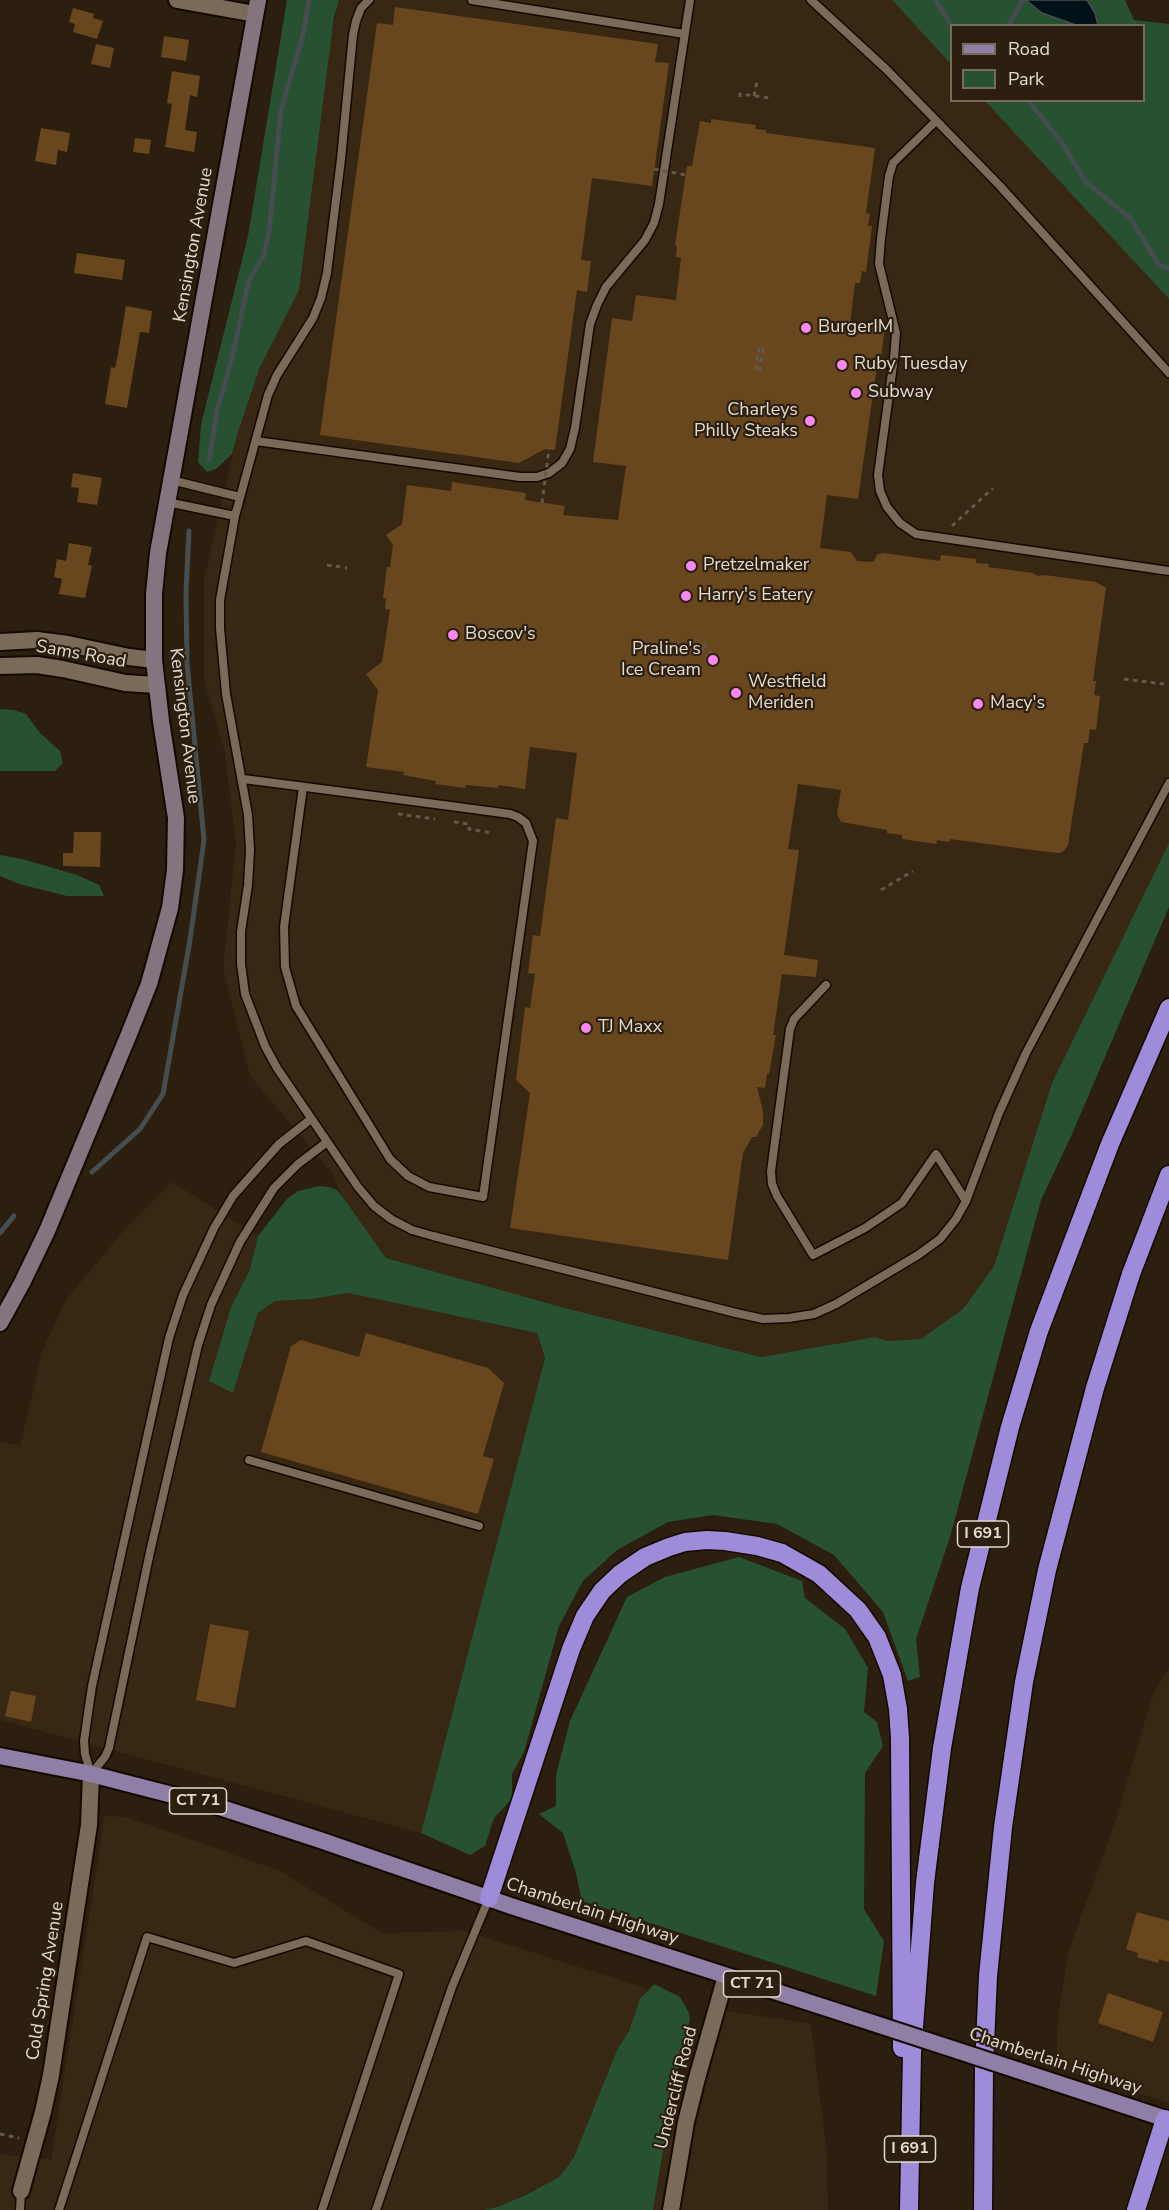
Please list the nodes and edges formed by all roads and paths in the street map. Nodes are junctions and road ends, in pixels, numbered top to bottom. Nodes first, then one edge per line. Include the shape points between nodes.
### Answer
1 (177, 0) edge
2 (369, 0) edge
3 (472, 0) edge
4 (690, 0) edge
5 (811, 0) edge
6 (257, 7) edge
7 (684, 34) junction
8 (757, 82) dead end
9 (754, 96) junction
10 (740, 97) dead end
11 (770, 98) dead end
12 (936, 121) junction
13 (654, 169) dead end
14 (686, 175) dead end
15 (761, 348) dead end
16 (758, 370) dead end
17 (1169, 373) edge
18 (256, 441) junction
19 (549, 449) dead end
20 (171, 480) junction
21 (993, 488) dead end
22 (240, 497) junction
23 (167, 502) junction
24 (542, 502) dead end
25 (235, 516) junction
26 (951, 528) dead end
27 (327, 565) dead end
28 (347, 568) dead end
29 (1169, 571) edge
30 (0, 642) edge
31 (702, 645) dead end
32 (154, 660) junction
33 (715, 663) dead end
34 (0, 666) edge
35 (1124, 679) dead end
36 (1164, 684) dead end
37 (156, 685) junction
38 (243, 778) junction
39 (1169, 783) edge
40 (303, 787) junction
41 (398, 814) dead end
42 (435, 819) dead end
43 (454, 822) dead end
44 (492, 833) dead end
45 (913, 871) dead end
46 (880, 890) dead end
47 (826, 985) dead end
48 (1169, 1008) edge
49 (311, 1119) junction
50 (327, 1142) junction
51 (1169, 1175) edge
52 (966, 1201) junction
53 (0, 1323) edge
54 (249, 1460) dead end
55 (479, 1526) dead end
56 (0, 1756) edge
57 (92, 1774) junction
58 (489, 1899) junction
59 (726, 1976) junction
60 (911, 2088) junction
61 (1167, 2119) edge
62 (21, 2191) joint
63 (20, 2210) edge
64 (59, 2210) edge
65 (322, 2210) edge
66 (376, 2210) edge
67 (671, 2210) edge
68 (909, 2210) edge
69 (983, 2210) edge
70 (1136, 2210) edge

1 - 6 street
2 - 18 lane via 356,21 353,35 321,298 277,375
3 - 7 lane
4 - 7 lane
5 - 12 lane
6 - 20 main road, Kensington Avenue
7 - 18 lane via 654,223 597,305 590,324 575,428 561,464 537,477 520,477
8 - 9 path
9 - 10 path
9 - 11 path
12 - 17 lane
12 - 29 lane via 893,163 881,238 879,264 896,333 878,475 887,507 900,524 916,534
13 - 14 path, bridge
15 - 16 path
18 - 22 lane
19 - 24 path, bridge
20 - 22 lane
20 - 23 main road, Kensington Avenue
21 - 26 path
22 - 25 lane
23 - 25 lane
23 - 32 main road, Kensington Avenue via 154,594
25 - 38 lane via 220,600 220,628 226,693
27 - 28 path
30 - 32 street, Sams Road via 57,642
31 - 33 path
32 - 37 main road, Kensington Avenue
34 - 37 street, Sams Road via 37,665 125,683
35 - 36 path
37 - 53 main road, Kensington Avenue via 176,818 170,908 149,984 129,1034 47,1231
38 - 40 lane
38 - 49 lane via 250,850 241,932 245,994 265,1047
39 - 52 lane via 1026,1053
40 - 40 lane via 510,814 531,831 483,1197 429,1187 408,1176 390,1159 296,1006 285,967 284,927
41 - 42 path
43 - 44 path
45 - 46 path
47 - 52 lane via 794,1019 790,1029 771,1171 777,1196 813,1255 902,1203 936,1154
48 - 60 highway, I 691 via 1110,1144 1054,1289 1017,1400 984,1529 958,1649 936,1788 920,1932
49 - 50 lane
49 - 57 lane via 279,1144 233,1196 198,1259 180,1305 169,1338 92,1686 84,1741
50 - 52 lane via 374,1206 412,1230 763,1318 814,1314 836,1304 940,1239
50 - 57 lane via 274,1188 240,1242 211,1305 161,1506 110,1748
51 - 69 highway via 1131,1274 1092,1398 1047,1570 1026,1672 1004,1818 988,1976
54 - 55 lane
56 - 57 main road, Chamberlain Highway / CT 71
57 - 58 main road, Chamberlain Highway / CT 71 via 219,1807
57 - 62 street, Cold Spring Avenue via 89,1825 51,2074
58 - 59 main road, Chamberlain Highway / CT 71
58 - 60 highway via 571,1649 585,1616 602,1591 635,1563 685,1542 736,1542 790,1557 826,1579 863,1616 882,1646 894,1685 900,1737 901,2039
58 - 66 lane via 452,1987
59 - 61 main road, Chamberlain Highway / CT 71, bridge
59 - 67 street, Undercliff Road via 686,2122
60 - 68 highway, I 691
61 - 70 highway
62 - 63 lane
64 - 65 lane via 147,1937 234,1963 306,1941 399,1974

